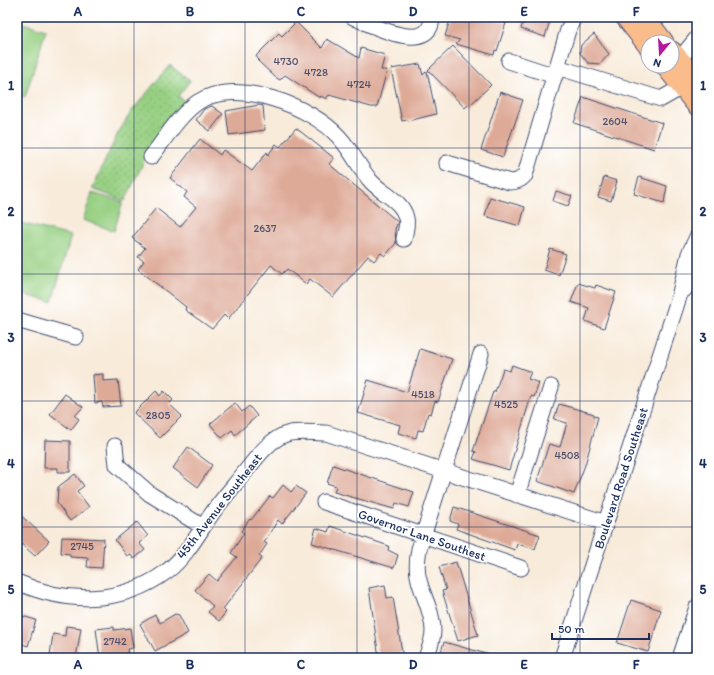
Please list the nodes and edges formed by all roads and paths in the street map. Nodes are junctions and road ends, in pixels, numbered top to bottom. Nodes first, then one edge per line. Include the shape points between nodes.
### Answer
1 (353, 17) edge
2 (432, 17) edge
3 (574, 17) edge
4 (625, 17) edge
5 (645, 17) edge
6 (379, 21) edge
7 (658, 34) edge
8 (640, 36) edge
9 (697, 38) edge
10 (680, 52) edge
11 (509, 61) dead end
12 (680, 70) edge
13 (556, 72) junction
14 (690, 83) edge
15 (697, 106) edge
16 (151, 157) dead end
17 (447, 162) dead end
18 (697, 236) edge
19 (404, 238) dead end
20 (697, 267) edge
21 (679, 297) junction
22 (17, 320) edge
23 (76, 337) dead end
24 (481, 354) dead end
25 (551, 387) dead end
26 (115, 446) dead end
27 (444, 471) junction
28 (517, 495) junction
29 (324, 502) dead end
30 (606, 523) junction
31 (203, 527) junction
32 (423, 535) junction
33 (521, 568) dead end
34 (17, 582) edge
35 (697, 607) edge
36 (426, 658) edge
37 (562, 658) edge
38 (680, 658) edge

1 - 6 street
2 - 6 street via 427,31 419,37 407,37
3 - 13 street
4 - 8 main road
5 - 7 main road
9 - 10 street
11 - 13 street
12 - 14 main road
13 - 14 street via 661,99
13 - 17 street via 522,179 510,182
14 - 15 main road
16 - 19 street via 189,110 209,96 241,92 284,103 322,122 339,136 370,180 400,206 406,218
18 - 21 street, Boulevard Road Southeast via 689,254
20 - 21 street, Boulevard Road Southeast
21 - 30 street, Boulevard Road Southeast
22 - 23 street
24 - 27 street
25 - 28 street
26 - 31 street via 117,465 150,494
27 - 28 street, 45th Avenue Southeast
27 - 31 street, 45th Avenue Southeast via 326,433 289,433 264,448
27 - 32 street
28 - 30 street, 45th Avenue Southeast
29 - 32 street, Governor Lane Southest
30 - 37 street, Boulevard Road Southeast
31 - 34 street, 45th Avenue Southeast via 191,545 167,571 139,589 104,597 66,597
32 - 33 street, Governor Lane Southest
32 - 36 street via 417,563 418,579 428,604 433,631
35 - 38 street

